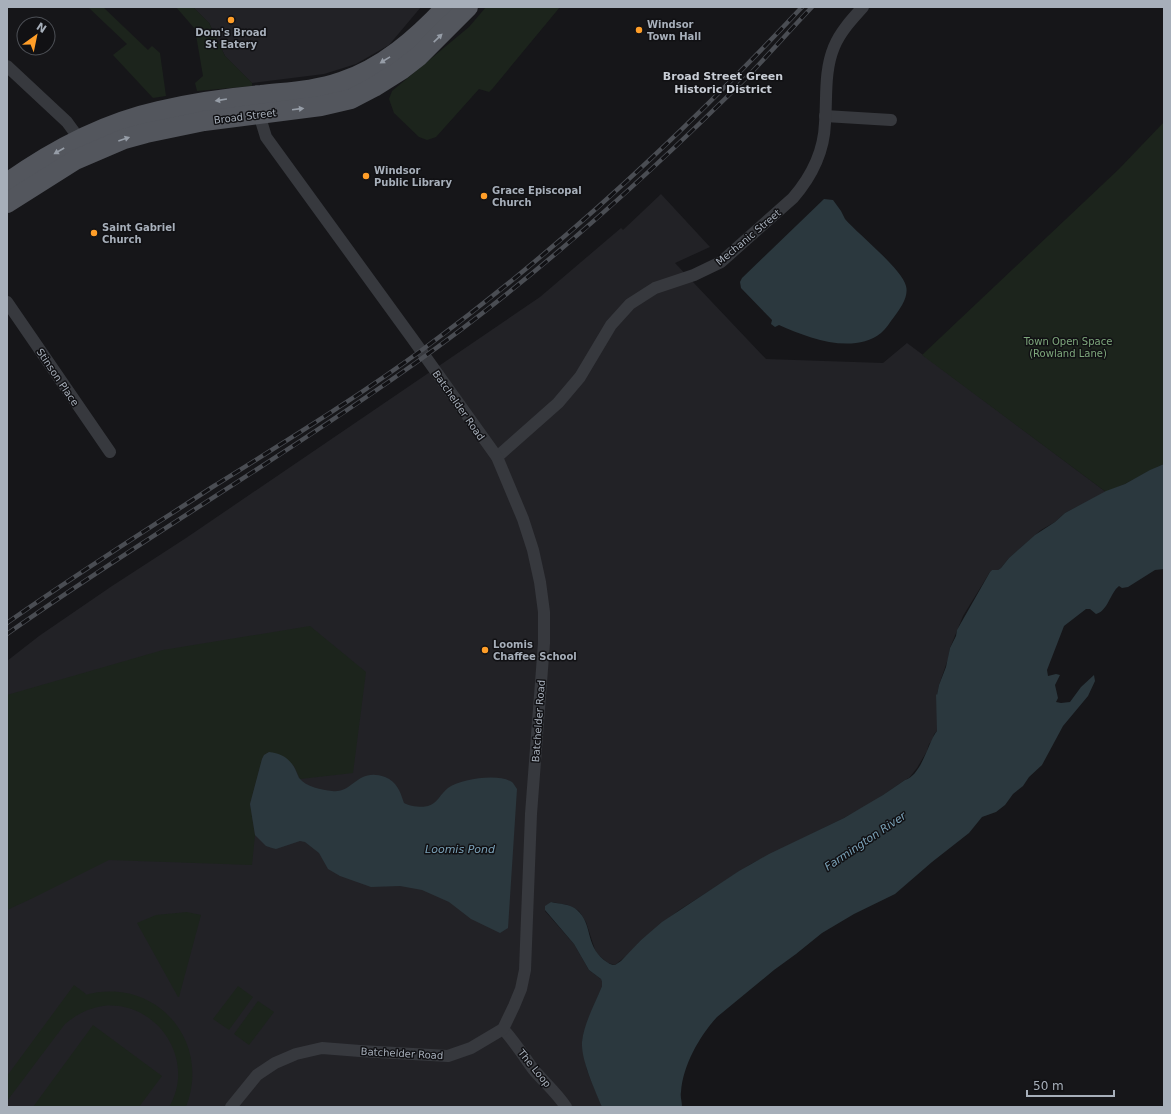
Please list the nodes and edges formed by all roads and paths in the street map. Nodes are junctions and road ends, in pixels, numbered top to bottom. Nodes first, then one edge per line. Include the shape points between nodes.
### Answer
1 (446, 7) edge
2 (468, 7) edge
3 (863, 7) edge
4 (413, 50) junction
5 (7, 66) edge
6 (260, 104) junction
7 (825, 116) junction
8 (890, 120) dead end
9 (85, 147) junction
10 (7, 183) edge
11 (7, 203) edge
12 (7, 302) edge
13 (110, 452) dead end
14 (497, 457) junction
15 (503, 1029) junction
16 (231, 1107) edge
17 (566, 1107) edge

1 - 4 main road, Broad Street via 419,35
4 -> 2 main road, Broad Street
3 - 7 street, Mechanic Street via 844,29 833,50 827,75
4 - 6 main road, Broad Street via 370,80 300,90
5 - 9 street via 67,122
6 - 9 main road, Broad Street via 204,121
6 - 14 street, Batchelder Road via 266,137
7 - 8 street
7 - 14 street, Mechanic Street via 824,136 816,164 793,198 721,262 694,275 655,288 630,304 611,325 585,370 567,393
9 -> 10 main road, Broad Street via 23,172
9 - 11 main road, Broad Street via 75,160
12 - 13 street, Stinson Place
14 - 15 street, Batchelder Road via 533,550 544,612 524,970 521,989
15 - 16 street, Batchelder Road via 471,1048 448,1056 322,1048 296,1054 275,1063 257,1075
15 - 17 street, The Loop

